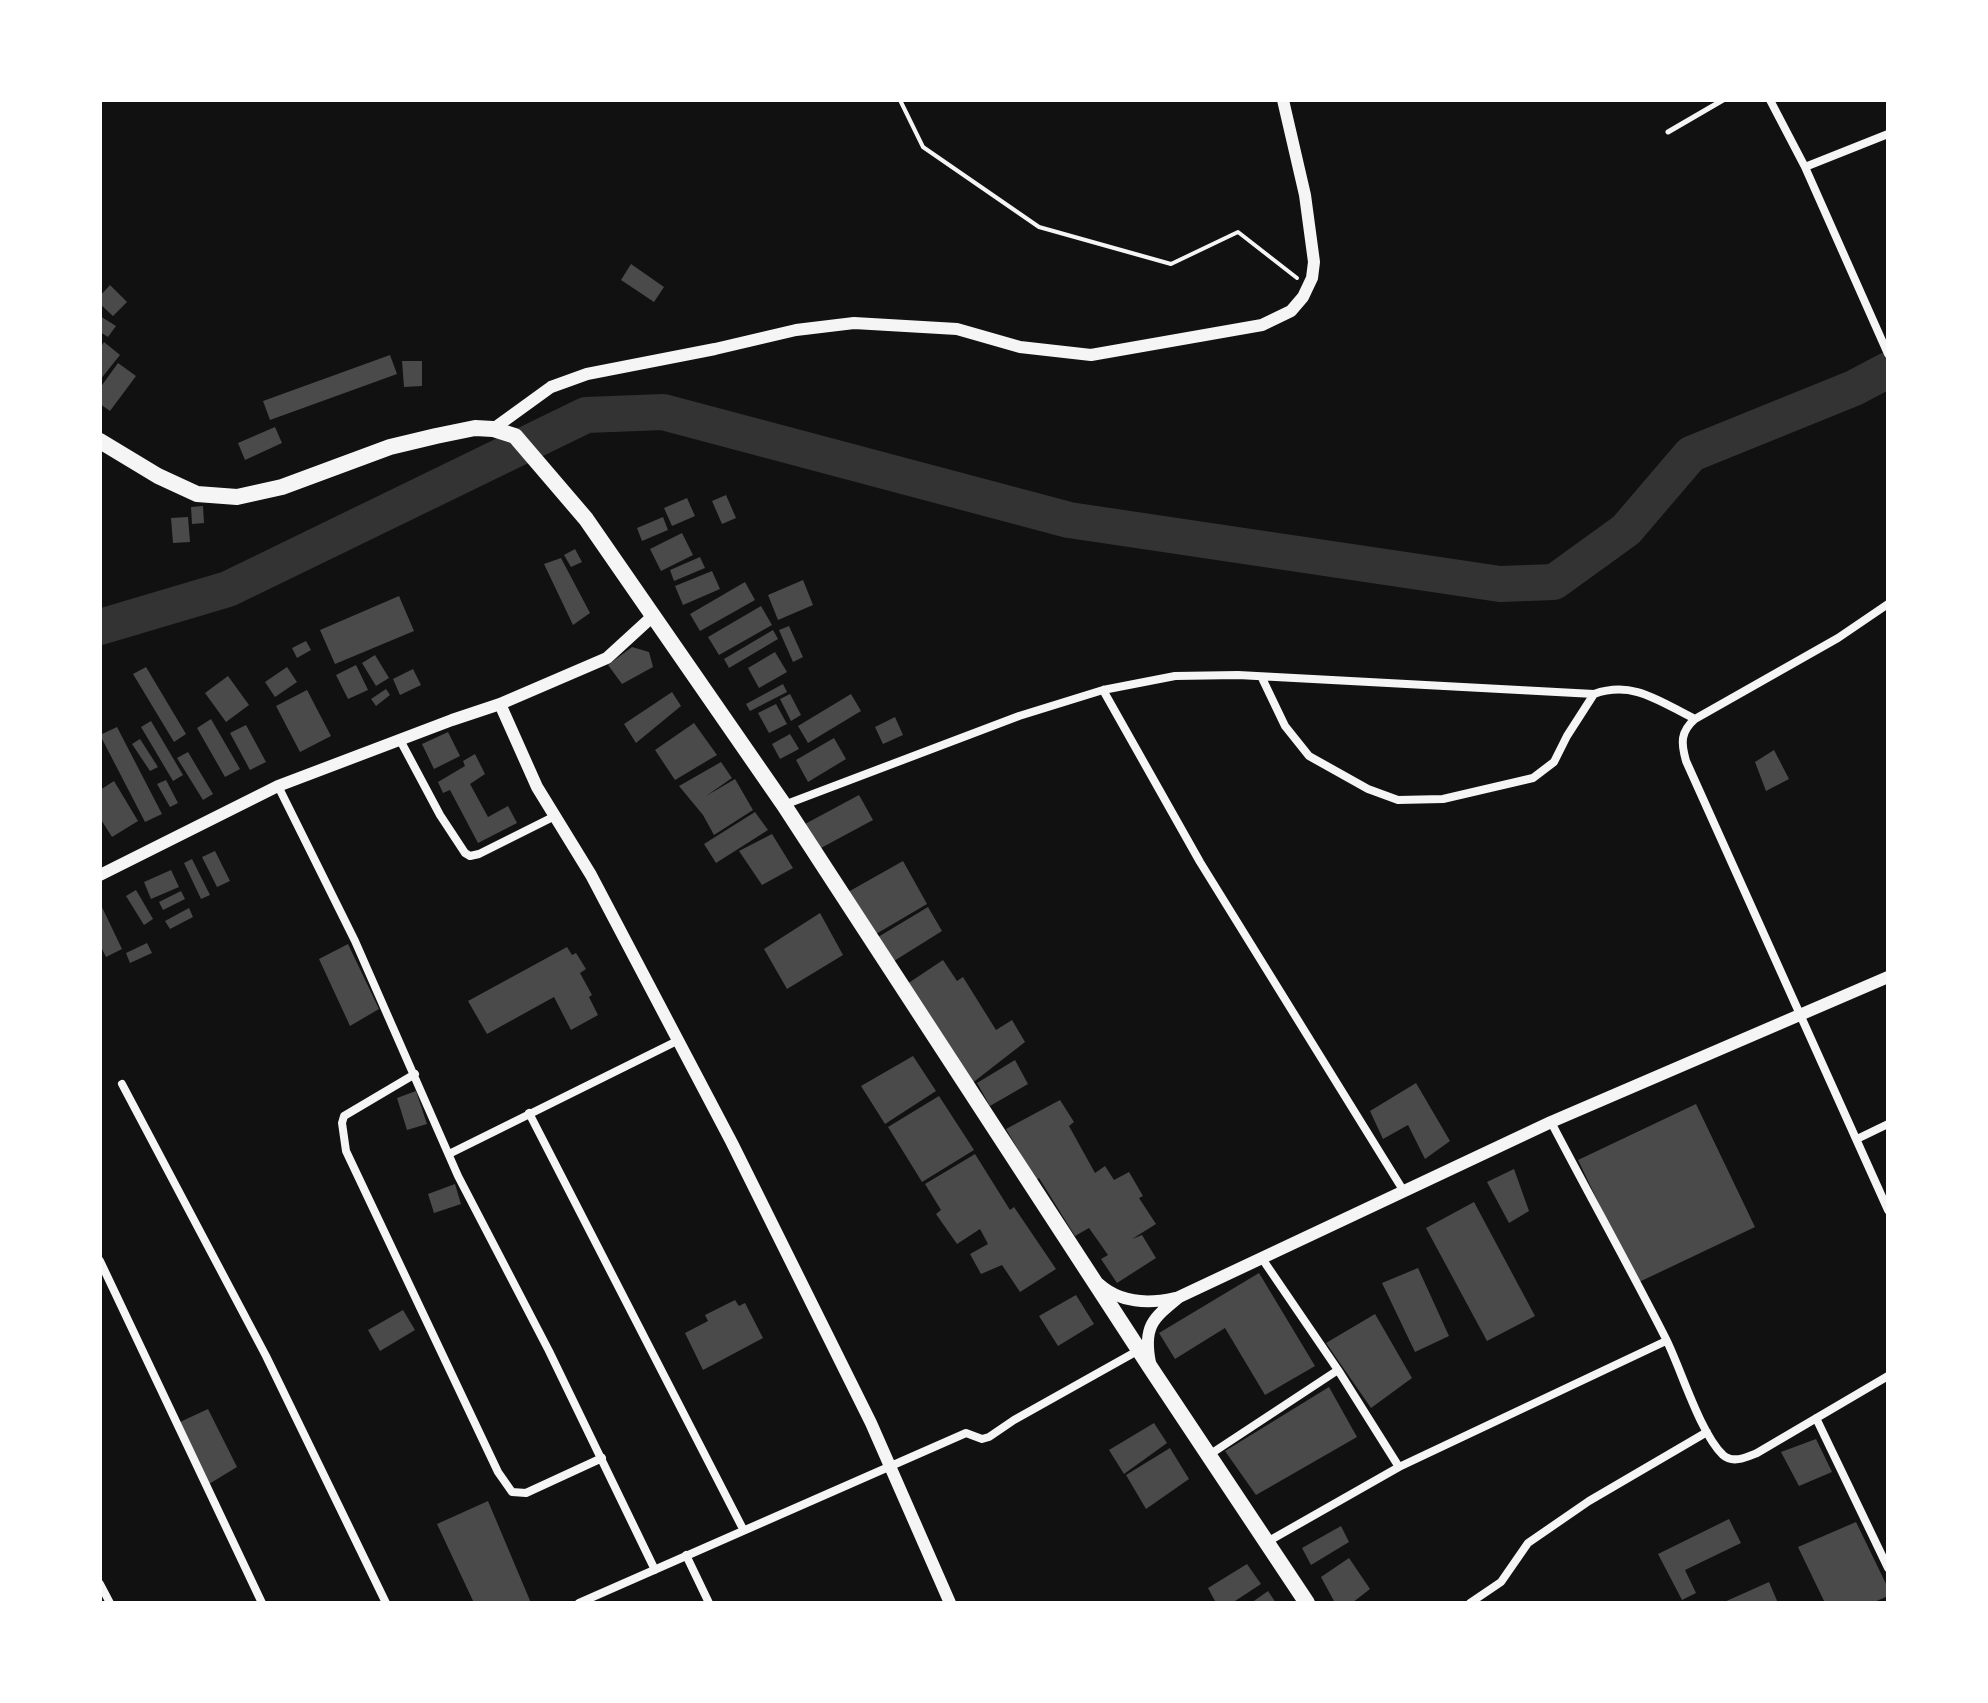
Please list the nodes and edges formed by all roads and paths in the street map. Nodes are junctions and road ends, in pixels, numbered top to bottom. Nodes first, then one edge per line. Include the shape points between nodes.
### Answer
1 (900, 100) edge
2 (1283, 100) edge
3 (1723, 100) edge
4 (1770, 100) edge
5 (1668, 132) dead end
6 (1888, 134) edge
7 (1805, 167) junction
8 (1308, 287) junction
9 (1888, 354) edge
10 (493, 429) junction
11 (100, 441) edge
12 (1888, 604) edge
13 (654, 615) junction
14 (1262, 678) junction
15 (1103, 690) junction
16 (1594, 694) junction
17 (500, 704) junction
18 (1695, 719) junction
19 (400, 740) junction
20 (278, 786) junction
21 (784, 805) junction
22 (555, 816) junction
23 (100, 875) edge
24 (1888, 977) edge
25 (1802, 1015) junction
26 (679, 1040) junction
27 (415, 1074) junction
28 (122, 1084) dead end
29 (529, 1113) junction
30 (1551, 1122) junction
31 (1888, 1124) edge
32 (1857, 1139) junction
33 (449, 1154) junction
34 (1403, 1190) junction
35 (1888, 1210) edge
36 (1261, 1257) junction
37 (100, 1261) edge
38 (1091, 1277) junction
39 (1179, 1297) junction
40 (1666, 1341) junction
41 (1139, 1350) junction
42 (1152, 1370) junction
43 (1338, 1370) junction
44 (1888, 1376) edge
45 (1816, 1418) junction
46 (1707, 1432) junction
47 (1209, 1455) junction
48 (602, 1458) junction
49 (889, 1467) junction
50 (1399, 1467) junction
51 (743, 1529) junction
52 (1265, 1543) junction
53 (686, 1555) junction
54 (1888, 1568) edge
55 (655, 1570) junction
56 (100, 1584) edge
57 (110, 1603) edge
58 (262, 1603) edge
59 (386, 1603) edge
60 (579, 1603) edge
61 (709, 1603) edge
62 (950, 1603) edge
63 (1307, 1603) edge
64 (1470, 1603) edge

1 - 8 path via 923,147 1039,227 1171,264 1238,232
2 - 8 street via 1314,262
3 - 5 lane
4 - 7 street
6 - 7 street
7 - 9 street
8 - 10 street via 1291,311 1262,325 1091,355 1020,347 957,329 854,323 796,330 587,374 551,387
10 - 11 highway via 475,428 390,447 282,487 237,497 197,494
10 - 13 highway via 515,436 586,519
12 - 18 street
13 - 17 street via 607,658
13 - 21 highway
14 - 15 street via 1175,676
14 - 16 street
14 - 16 street via 1285,726 1309,756 1398,800 1443,799 1533,778 1554,762
15 - 21 street via 1019,716
15 - 34 street via 1200,862
16 - 18 street via 1634,690
17 - 19 street
17 - 22 street
18 - 25 street via 1681,739 1686,761
19 - 20 street
19 - 22 street via 440,815 470,856
20 - 23 street
20 - 27 street
21 - 38 highway
22 - 26 street
24 - 25 street
25 - 30 street
25 - 32 street
26 - 29 street
26 - 49 street
27 - 33 street
27 - 48 street via 344,1116 346,1151 498,1472 512,1492 526,1493
28 - 59 street via 266,1356
29 - 33 street
29 - 51 street
30 - 34 street
30 - 40 street
31 - 32 street
32 - 35 street
33 - 48 street
34 - 36 street
36 - 39 street
36 - 43 street
37 - 58 street
38 - 39 street via 1108,1292 1131,1300
38 - 41 highway
39 - 42 street via 1149,1328
40 - 46 street
40 - 50 street
41 - 42 highway
41 - 49 street via 989,1437 966,1433
42 - 47 highway
43 - 47 street
43 - 50 street
44 - 45 street
45 - 46 street via 1741,1459 1723,1455
45 - 54 street
46 - 64 street via 1528,1543 1494,1590
47 - 52 highway
48 - 55 street
49 - 51 street
49 - 62 street
50 - 52 street
51 - 53 street
52 - 63 highway
53 - 55 street
53 - 61 street
55 - 60 street
56 - 57 street

